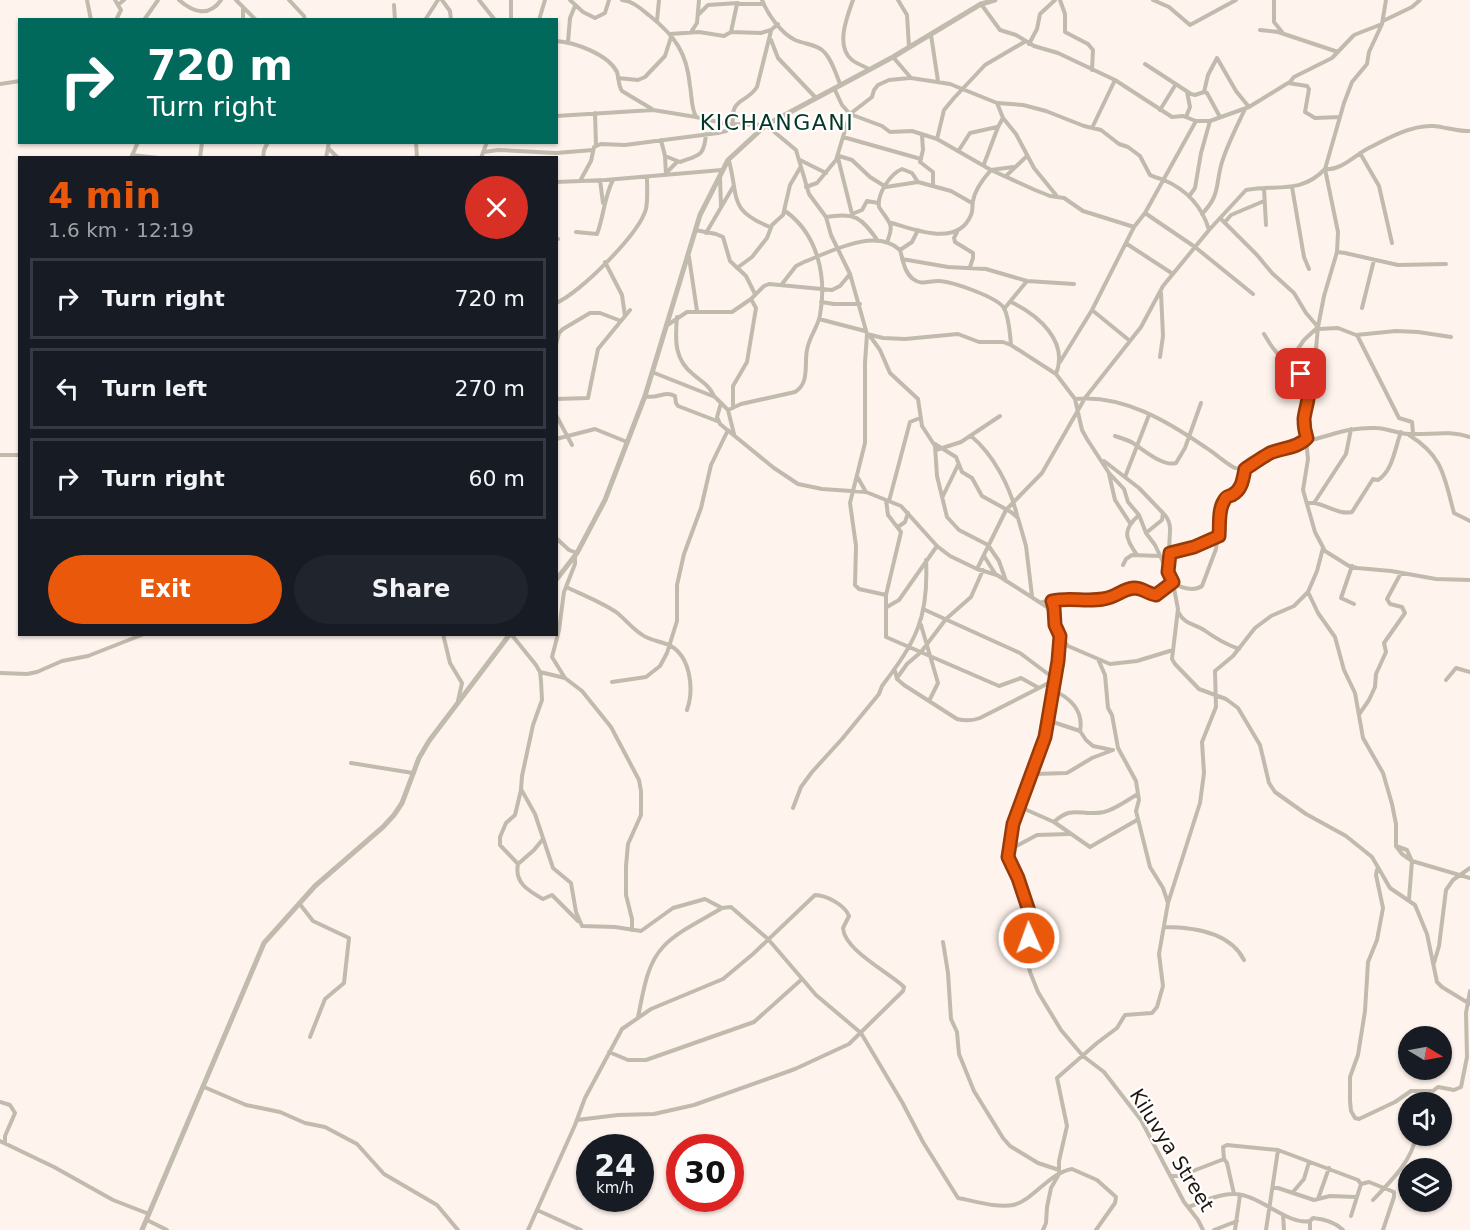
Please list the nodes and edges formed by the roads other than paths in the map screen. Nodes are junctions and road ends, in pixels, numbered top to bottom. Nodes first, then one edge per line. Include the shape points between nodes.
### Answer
1 (87, 0) edge
2 (115, 0) edge
3 (124, 0) edge
4 (158, 0) edge
5 (179, 0) edge
6 (222, 0) edge
7 (236, 0) edge
8 (289, 0) edge
9 (440, 0) edge
10 (479, 0) edge
11 (511, 0) edge
12 (545, 0) edge
13 (570, 0) edge
14 (609, 0) edge
15 (622, 0) edge
16 (658, 0) edge
17 (699, 0) edge
18 (853, 0) edge
19 (898, 0) edge
20 (995, 0) edge
21 (1055, 0) edge
22 (1060, 0) edge
23 (1153, 0) edge
24 (1236, 0) edge
25 (1274, 0) edge
26 (1386, 0) edge
27 (1420, 0) edge
28 (763, 2) edge
29 (738, 3) junction
30 (120, 4) junction
31 (981, 4) junction
32 (394, 5) dead end
33 (575, 6) junction
34 (243, 7) junction
35 (698, 15) junction
36 (91, 18) edge
37 (117, 18) edge
38 (145, 18) edge
39 (243, 18) edge
40 (254, 18) edge
41 (302, 18) edge
42 (395, 18) edge
43 (426, 18) edge
44 (451, 18) edge
45 (493, 18) edge
46 (511, 18) edge
47 (540, 18) edge
48 (657, 21) junction
49 (1382, 22) junction
50 (778, 24) junction
51 (771, 30) junction
52 (1260, 30) dead end
53 (691, 32) junction
54 (731, 32) junction
55 (1283, 34) junction
56 (931, 35) junction
57 (670, 36) junction
58 (771, 36) junction
59 (558, 41) edge
60 (567, 42) junction
61 (1028, 43) junction
62 (909, 48) junction
63 (1339, 52) junction
64 (893, 57) junction
65 (1145, 64) dead end
66 (870, 70) junction
67 (1092, 70) junction
68 (618, 78) junction
69 (910, 78) junction
70 (1115, 80) junction
71 (18, 81) edge
72 (939, 81) junction
73 (1, 83) edge
74 (8, 83) junction
75 (1288, 83) junction
76 (840, 84) junction
77 (1176, 84) junction
78 (18, 86) edge
79 (834, 87) junction
80 (962, 89) junction
81 (1187, 91) junction
82 (1204, 92) junction
83 (816, 98) junction
84 (997, 103) junction
85 (1247, 108) junction
86 (653, 110) junction
87 (1160, 110) junction
88 (595, 113) junction
89 (850, 114) junction
90 (558, 116) edge
91 (696, 117) junction
92 (1186, 117) junction
93 (1220, 117) junction
94 (1340, 117) junction
95 (1003, 118) junction
96 (1196, 121) junction
97 (1210, 121) junction
98 (734, 125) junction
99 (766, 125) junction
100 (998, 127) junction
101 (1092, 128) junction
102 (1470, 131) edge
103 (706, 134) junction
104 (922, 134) junction
105 (843, 136) junction
106 (937, 139) junction
107 (661, 140) junction
108 (486, 144) edge
109 (594, 148) junction
110 (959, 150) junction
111 (484, 152) junction
112 (1360, 153) junction
113 (482, 156) edge
114 (665, 156) junction
115 (1027, 156) junction
116 (838, 157) junction
117 (921, 159) junction
118 (728, 160) junction
119 (800, 160) junction
120 (677, 162) junction
121 (984, 165) junction
122 (800, 167) junction
123 (1013, 167) junction
124 (1325, 169) junction
125 (992, 170) junction
126 (721, 172) junction
127 (826, 173) junction
128 (666, 174) junction
129 (1006, 176) junction
130 (647, 177) junction
131 (600, 180) junction
132 (613, 180) junction
133 (1163, 180) junction
134 (580, 181) junction
135 (558, 182) edge
136 (918, 182) junction
137 (933, 185) junction
138 (734, 186) junction
139 (806, 187) junction
140 (886, 187) junction
141 (1292, 187) junction
142 (1264, 188) junction
143 (1190, 195) junction
144 (1057, 196) junction
145 (1264, 201) junction
146 (879, 203) junction
147 (972, 203) junction
148 (604, 206) junction
149 (721, 208) junction
150 (785, 211) junction
151 (1145, 213) junction
152 (1202, 213) junction
153 (852, 214) junction
154 (826, 217) junction
155 (1220, 218) junction
156 (1225, 222) junction
157 (892, 223) junction
158 (1266, 225) dead end
159 (770, 227) junction
160 (1134, 227) junction
161 (695, 230) junction
162 (918, 230) junction
163 (1209, 230) junction
164 (958, 231) junction
165 (576, 232) dead end
166 (706, 232) junction
167 (878, 241) junction
168 (888, 242) junction
169 (1392, 243) dead end
170 (1127, 244) junction
171 (1195, 247) junction
172 (838, 249) junction
173 (688, 250) junction
174 (900, 250) junction
175 (1336, 252) junction
176 (818, 256) junction
177 (902, 259) junction
178 (1374, 260) junction
179 (605, 262) junction
180 (1446, 264) dead end
181 (736, 267) junction
182 (969, 267) junction
183 (1309, 269) dead end
184 (850, 274) junction
185 (1173, 274) junction
186 (1027, 281) junction
187 (783, 284) junction
188 (1074, 284) dead end
189 (821, 288) junction
190 (1161, 291) junction
191 (755, 294) junction
192 (1253, 294) dead end
193 (751, 299) junction
194 (558, 302) edge
195 (821, 302) junction
196 (1011, 302) junction
197 (860, 304) junction
198 (1004, 309) junction
199 (1362, 309) dead end
200 (630, 310) dead end
201 (1092, 310) junction
202 (697, 311) junction
203 (625, 316) junction
204 (677, 317) junction
205 (819, 319) junction
206 (621, 321) junction
207 (666, 326) junction
208 (1318, 328) junction
209 (867, 334) junction
210 (1264, 334) dead end
211 (1356, 335) junction
212 (558, 337) edge
213 (1451, 337) dead end
214 (1130, 341) junction
215 (1011, 345) junction
216 (1160, 357) dead end
217 (1060, 362) junction
218 (1293, 362) junction
219 (652, 372) junction
220 (1056, 374) junction
221 (1308, 382) junction
222 (645, 396) junction
223 (715, 397) junction
224 (1085, 398) junction
225 (558, 399) edge
226 (1075, 399) junction
227 (721, 403) junction
228 (1202, 403) dead end
229 (1078, 408) junction
230 (731, 409) junction
231 (1149, 415) junction
232 (1000, 416) dead end
233 (920, 418) junction
234 (558, 419) edge
235 (717, 421) junction
236 (1351, 429) junction
237 (728, 430) junction
238 (1401, 432) junction
239 (1410, 434) junction
240 (567, 435) junction
241 (734, 435) junction
242 (971, 436) junction
243 (1115, 436) dead end
244 (1189, 436) junction
245 (1470, 437) edge
246 (558, 438) edge
247 (627, 442) junction
248 (1306, 442) junction
249 (934, 443) junction
250 (572, 445) dead end
251 (1137, 447) junction
252 (943, 448) junction
253 (936, 450) junction
254 (0, 455) edge
255 (18, 455) edge
256 (1101, 459) junction
257 (958, 464) junction
258 (1245, 469) junction
259 (1109, 473) junction
260 (858, 477) junction
261 (1125, 477) junction
262 (853, 491) junction
263 (891, 491) junction
264 (866, 492) junction
265 (942, 497) junction
266 (881, 498) junction
267 (887, 501) junction
268 (1013, 501) junction
269 (1307, 503) junction
270 (1314, 503) junction
271 (1006, 510) junction
272 (908, 512) junction
273 (1163, 513) junction
274 (1140, 515) junction
275 (1018, 518) junction
276 (1470, 520) edge
277 (1130, 524) junction
278 (898, 526) junction
279 (1146, 533) junction
280 (1219, 536) junction
281 (558, 540) edge
282 (988, 545) junction
283 (937, 546) junction
284 (1323, 548) junction
285 (1170, 553) junction
286 (576, 554) junction
287 (983, 555) junction
288 (1137, 555) junction
289 (1161, 556) junction
290 (926, 560) junction
291 (1124, 566) dead end
292 (1352, 566) junction
293 (980, 569) junction
294 (1168, 572) junction
295 (1401, 573) junction
296 (997, 575) junction
297 (558, 577) edge
298 (1006, 581) junction
299 (1470, 581) edge
300 (1173, 582) junction
301 (566, 588) junction
302 (1308, 592) junction
303 (886, 595) junction
304 (1032, 597) junction
305 (1052, 601) junction
306 (1042, 602) junction
307 (1354, 604) dead end
308 (887, 607) junction
309 (923, 609) junction
310 (1178, 609) junction
311 (946, 619) junction
312 (920, 624) junction
313 (1055, 625) junction
314 (558, 634) edge
315 (139, 636) edge
316 (443, 636) edge
317 (509, 636) edge
318 (513, 636) edge
319 (557, 636) edge
320 (1060, 636) junction
321 (669, 645) junction
322 (926, 645) junction
323 (1068, 646) junction
324 (910, 647) junction
325 (1239, 649) junction
326 (1059, 650) junction
327 (1173, 650) junction
328 (921, 652) junction
329 (930, 656) junction
330 (1098, 659) junction
331 (894, 670) junction
332 (540, 672) junction
333 (1470, 672) edge
334 (0, 674) edge
335 (1055, 674) junction
336 (565, 678) junction
337 (897, 679) junction
338 (1054, 680) junction
339 (1446, 680) dead end
340 (612, 682) dead end
341 (1039, 688) junction
342 (1052, 690) junction
343 (1216, 696) junction
344 (929, 701) junction
345 (459, 702) junction
346 (687, 710) dead end
347 (1360, 713) junction
348 (1047, 720) junction
349 (1080, 731) junction
350 (1116, 749) junction
351 (351, 763) dead end
352 (414, 773) junction
353 (1032, 774) junction
354 (521, 789) junction
355 (1138, 794) junction
356 (1020, 807) junction
357 (793, 808) dead end
358 (1138, 819) junction
359 (1054, 822) junction
360 (1070, 834) junction
361 (543, 839) junction
362 (1008, 850) junction
363 (1412, 860) junction
364 (518, 864) junction
365 (1470, 868) edge
366 (1377, 869) junction
367 (1460, 875) junction
368 (1470, 878) edge
369 (1409, 899) junction
370 (299, 903) junction
371 (1168, 903) junction
372 (722, 908) junction
373 (580, 923) junction
374 (1164, 927) junction
375 (632, 930) junction
376 (768, 939) junction
377 (943, 942) dead end
378 (1245, 960) dead end
379 (1434, 964) junction
380 (802, 979) junction
381 (1470, 991) edge
382 (1469, 1004) edge
383 (638, 1018) junction
384 (861, 1033) junction
385 (1468, 1034) edge
386 (310, 1037) dead end
387 (609, 1052) junction
388 (1085, 1058) junction
389 (1468, 1058) edge
390 (204, 1087) junction
391 (1432, 1091) joint
392 (0, 1102) edge
393 (577, 1120) junction
394 (3, 1142) edge
395 (1413, 1146) edge
396 (1278, 1150) junction
397 (1224, 1160) junction
398 (1309, 1162) junction
399 (1329, 1168) junction
400 (1059, 1172) junction
401 (1172, 1176) junction
402 (1360, 1184) junction
403 (1274, 1188) junction
404 (1384, 1188) junction
405 (1292, 1193) junction
406 (1234, 1194) junction
407 (1240, 1195) junction
408 (1357, 1197) junction
409 (1318, 1200) junction
410 (1373, 1200) dead end
411 (1188, 1207) junction
412 (1270, 1207) junction
413 (537, 1210) junction
414 (1283, 1215) junction
415 (1351, 1216) dead end
416 (148, 1217) junction
417 (1237, 1221) junction
418 (1310, 1221) junction
419 (452, 1228) edge
420 (142, 1230) edge
421 (167, 1230) edge
422 (458, 1230) edge
423 (528, 1230) edge
424 (580, 1230) edge
425 (1043, 1230) edge
426 (1096, 1230) edge
427 (1203, 1230) edge
428 (1214, 1230) edge
429 (1235, 1230) edge
430 (1266, 1230) edge
431 (1284, 1230) edge
432 (1310, 1230) edge
433 (1343, 1230) edge
434 (1383, 1230) edge

1 - 36 street
2 - 30 street
3 - 30 street
4 - 38 street
5 - 6 street via 192,9 208,11
7 - 34 street
8 - 41 street
9 - 43 street
9 - 44 street via 448,7
10 - 45 street
11 - 46 street
12 - 47 street
13 - 33 street
14 - 33 street via 605,13 595,18
15 - 48 street via 630,1
16 - 48 street
17 - 35 street
18 - 66 street via 845,24 844,45 850,59
19 - 62 street via 907,15
20 - 31 street
21 - 61 street via 1040,14
22 - 67 street via 1065,32 1094,50
23 - 24 street via 1169,6 1190,25
25 - 55 street via 1274,22
26 - 49 street
27 - 49 street
28 - 29 street
28 - 50 street
29 - 35 street via 708,5
29 - 54 street
30 - 37 street
31 - 56 street
31 - 61 street via 997,27
32 - 42 street
33 - 60 street
34 - 39 street
34 - 40 street
35 - 53 street
48 - 57 street
49 - 63 street via 1354,35
49 - 94 street via 1364,70 1352,82
50 - 51 street
50 - 76 street via 796,40 825,53
51 - 54 street
51 - 58 street
52 - 55 street
53 - 54 street via 724,36
53 - 57 street
55 - 63 street
56 - 62 street
56 - 72 street
57 - 68 street via 665,56 645,77
57 - 91 street via 685,55
58 - 83 street via 778,58
58 - 98 street via 757,87 735,105
59 - 60 street
60 - 68 street via 596,53 616,71
61 - 67 street
61 - 80 street via 986,65
62 - 64 street
63 - 75 street
64 - 66 street
64 - 69 street
65 - 77 street
66 - 76 street
67 - 70 street
68 - 86 street via 622,91
69 - 72 street
69 - 89 street via 878,85 872,98
70 - 87 street
70 - 101 street
71 - 74 street
72 - 80 street
73 - 74 street
74 - 78 street
75 - 85 street
75 - 94 street via 1308,87 1304,110 1309,115
76 - 79 street
77 - 81 street
77 - 87 street
79 - 83 street
79 - 89 street
80 - 84 street
80 - 106 street via 944,110
81 - 82 street via 1195,95
81 - 92 street via 1190,107
82 - 85 street via 1216,58
82 - 93 street
83 - 99 street
84 - 95 street
84 - 101 street via 1046,111
85 - 93 street
85 - 152 street via 1227,149 1215,197
86 - 88 street
86 - 91 street
87 - 92 street via 1172,117
88 - 90 street
88 - 109 street
89 - 104 street via 890,132
89 - 105 street
91 - 98 street
92 - 96 street
93 - 97 street
94 - 124 street
95 - 100 street
95 - 115 street
96 - 97 street
96 - 133 street
97 - 143 street via 1195,188
98 - 99 street
98 - 103 street via 726,131
99 - 118 street
99 - 119 street via 796,150
100 - 110 street via 972,131
100 - 121 street
101 - 133 street via 1137,153 1150,175
102 - 112 street via 1421,127 1385,139
103 - 107 street
103 - 120 street via 703,153
104 - 106 street
104 - 117 street
105 - 116 street
105 - 117 street
106 - 110 street
107 - 109 street
107 - 114 street
108 - 111 street
109 - 111 street via 556,153
109 - 134 street
110 - 121 street
111 - 113 street
112 - 124 street via 1338,167
112 - 169 street via 1379,186
114 - 120 street
114 - 128 street
115 - 123 street
115 - 144 street
116 - 127 street
116 - 140 street via 852,160
116 - 153 street
117 - 137 street via 921,164 933,172
118 - 126 street
118 - 138 street
119 - 122 street
119 - 127 street
120 - 128 street
121 - 125 street
122 - 139 street
122 - 150 street via 790,185
123 - 125 street
123 - 129 street
124 - 141 street via 1311,181
124 - 175 street via 1338,231
125 - 129 street
125 - 147 street via 980,183
126 - 128 street
126 - 149 street
126 - 161 street
127 - 139 street via 817,183
128 - 130 street
129 - 144 street via 1048,196
130 - 132 street
130 - 179 street via 647,200 640,222
131 - 132 street
131 - 134 street
131 - 148 street
132 - 148 street
133 - 143 street
133 - 151 street
134 - 135 street
136 - 137 street
136 - 140 street
136 - 140 street via 912,173 902,169
137 - 147 street
138 - 149 street
138 - 159 street via 740,209
139 - 154 street
140 - 146 street
141 - 142 street
141 - 183 street via 1304,260
142 - 145 street
142 - 155 street via 1246,190
143 - 152 street
144 - 160 street via 1083,211
145 - 156 street via 1231,215
145 - 158 street
146 - 153 street via 867,201 862,210
146 - 157 street
147 - 164 street via 970,216
148 - 165 street via 597,234
149 - 166 street
150 - 159 street
150 - 176 street via 801,225
151 - 160 street
151 - 171 street
152 - 163 street
153 - 154 street
153 - 167 street
154 - 172 street
155 - 156 street
155 - 163 street
156 - 208 street via 1294,293
157 - 162 street
157 - 168 street
159 - 181 street via 753,257
160 - 170 street
161 - 166 street
161 - 173 street
162 - 164 street via 943,235
162 - 174 street via 912,242
163 - 171 street
164 - 182 street via 955,242 973,253
166 - 181 street via 723,237 728,257
167 - 168 street
167 - 172 street via 854,242
168 - 174 street
170 - 185 street
170 - 201 street
171 - 185 street
171 - 192 street
172 - 176 street
172 - 184 street
173 - 202 street
173 - 207 street
174 - 177 street
175 - 178 street
175 - 208 street
176 - 187 street via 796,266
176 - 189 street
177 - 182 street
177 - 198 street via 908,273 919,282 938,280 955,285 996,301
178 - 180 street via 1398,265
178 - 199 street
179 - 194 street
179 - 203 street via 622,295
181 - 191 street
182 - 186 street
184 - 189 street via 836,289
184 - 197 street
185 - 190 street
186 - 188 street
186 - 196 street
187 - 189 street
187 - 191 street via 764,286
189 - 195 street
190 - 214 street
190 - 216 street
191 - 193 street
193 - 202 street via 732,312
193 - 230 street via 756,309 751,344 744,369 733,386
195 - 197 street
195 - 205 street
196 - 198 street
196 - 217 street via 1044,325 1057,345
197 - 209 street
198 - 215 street
200 - 203 street
201 - 214 street
201 - 217 street
202 - 204 street
203 - 206 street
204 - 207 street
204 - 223 street via 680,361
205 - 209 street
205 - 230 street via 809,341 805,379 800,389
206 - 212 street via 606,314 590,313 563,329
206 - 225 street via 598,349 588,398
207 - 219 street
208 - 211 street via 1338,328
208 - 218 street via 1298,347
208 - 221 street
209 - 215 street via 904,339 958,334 979,342
209 - 233 street via 880,350 890,373 915,395
209 - 260 street via 865,443
210 - 218 street via 1274,351
211 - 213 street via 1396,331
211 - 239 street via 1399,418 1412,422
214 - 224 street
215 - 220 street
217 - 220 street
218 - 221 street
219 - 222 street
219 - 223 street
220 - 226 street
221 - 248 street
222 - 235 street via 671,394 678,406
222 - 247 street
223 - 227 street
224 - 226 street
224 - 229 street
224 - 231 street via 1125,404
226 - 229 street
227 - 230 street
227 - 235 street
228 - 244 street
229 - 256 street via 1082,430
229 - 268 street via 1042,473
230 - 241 street
231 - 244 street
231 - 251 street
232 - 242 street
233 - 249 street
233 - 263 street via 910,422
234 - 240 street
235 - 237 street
236 - 238 street
236 - 248 street
236 - 270 street via 1346,454
237 - 241 street
237 - 321 street via 711,465 684,554 677,585 677,621
238 - 239 street
238 - 270 street via 1383,477 1373,479 1352,512
239 - 245 street
239 - 276 street via 1437,458 1454,513
240 - 246 street
240 - 247 street via 595,429
240 - 250 street
241 - 262 street via 798,484
242 - 252 street
242 - 268 street via 993,461
243 - 251 street
244 - 251 street via 1181,456 1172,464
244 - 258 street via 1232,467
247 - 286 street via 605,500
248 - 258 street via 1270,453
248 - 269 street
249 - 252 street
249 - 253 street
251 - 261 street
252 - 253 street
252 - 257 street via 956,457
253 - 265 street
254 - 255 street
256 - 259 street
256 - 261 street
257 - 265 street
257 - 271 street via 982,496
258 - 280 street via 1238,490 1223,503
259 - 274 street
259 - 277 street via 1114,500
260 - 262 street
260 - 264 street
261 - 273 street
262 - 264 street
262 - 303 street via 850,503 855,585 862,591
263 - 266 street
263 - 267 street
264 - 266 street
265 - 282 street via 952,524
266 - 267 street
267 - 272 street
267 - 278 street via 888,515
268 - 271 street
268 - 275 street
269 - 270 street
269 - 284 street
271 - 275 street
271 - 282 street
272 - 278 street
272 - 283 street
273 - 279 street via 1162,520
273 - 285 street via 1171,526
274 - 277 street
274 - 279 street
275 - 304 street
277 - 288 street via 1128,541
278 - 303 street via 900,535
279 - 289 street
280 - 285 street
280 - 300 street via 1202,586 1190,589
281 - 286 street
282 - 287 street
282 - 298 street
283 - 290 street
283 - 293 street
284 - 292 street
284 - 302 street
285 - 294 street
286 - 297 street
286 - 301 street
287 - 293 street
287 - 296 street
288 - 289 street
288 - 291 street via 1129,556
289 - 294 street
290 - 308 street via 899,600
290 - 309 street
292 - 295 street
292 - 307 street via 1341,598
293 - 296 street
293 - 311 street via 971,597
294 - 300 street
295 - 299 street
295 - 347 street via 1387,601 1402,607 1405,614 1384,642 1386,652 1375,687
296 - 298 street
298 - 304 street
300 - 305 street via 1156,595 1130,588 1103,599
300 - 310 street
301 - 314 street
301 - 321 street via 607,606 646,638
302 - 325 street via 1294,606 1255,628
302 - 347 street via 1335,637
303 - 308 street
304 - 306 street
305 - 306 street
305 - 313 street
306 - 313 street
308 - 324 street via 885,636
309 - 311 street
309 - 312 street
310 - 325 street via 1185,621
310 - 327 street
311 - 322 street
311 - 335 street via 1020,652 1047,674
312 - 322 street
312 - 324 street
313 - 320 street
315 - 334 street via 37,672
316 - 345 street via 450,663 462,683
317 - 345 street
318 - 332 street
319 - 336 street via 552,657
320 - 323 street
320 - 326 street
321 - 340 street via 660,666 646,677
321 - 346 street via 681,655 687,670 691,689
322 - 328 street
322 - 329 street
323 - 326 street
323 - 330 street
324 - 328 street
324 - 331 street
325 - 343 street via 1215,671
326 - 335 street
327 - 330 street via 1116,664
327 - 343 street via 1172,659 1181,671 1199,689
328 - 329 street
328 - 337 street
329 - 341 street via 999,686 1021,678
329 - 344 street via 938,684
330 - 350 street via 1105,675
331 - 337 street
331 - 357 street via 879,694 801,787
332 - 336 street
332 - 354 street via 542,700 533,725
333 - 339 street via 1456,668
335 - 338 street
336 - 375 street via 582,691 605,719 639,780 641,814 628,844 626,866
337 - 344 street
338 - 341 street
338 - 342 street
341 - 344 street via 973,721 957,719
342 - 348 street
342 - 349 street via 1077,708
343 - 366 street via 1238,708 1249,725 1275,792 1346,836 1371,858
343 - 371 street via 1215,712 1202,742 1204,773 1198,812
345 - 352 street via 429,741
347 - 363 street via 1363,738 1383,773 1390,795 1396,846
348 - 349 street
348 - 353 street
349 - 350 street via 1089,743
350 - 353 street via 1067,772
350 - 355 street via 1136,781
351 - 352 street
352 - 370 street via 394,815
353 - 356 street
354 - 361 street
354 - 364 street via 515,815 506,823 500,841
355 - 358 street
355 - 359 street via 1107,812 1070,812
356 - 359 street
356 - 362 street
358 - 360 street via 1090,847
358 - 371 street via 1150,867
359 - 360 street
360 - 362 street via 1037,836
361 - 364 street
361 - 373 street via 553,868 571,883
362 - 388 street, Kiluvya Street via 1030,914 1026,954 1034,985 1061,1030
363 - 367 street
363 - 369 street
364 - 373 street via 518,876 527,890 543,900 552,896
365 - 367 street
366 - 369 street via 1390,888
366 - 391 street via 1383,905 1377,940 1367,966 1365,1011 1350,1077 1351,1111 1359,1119 1411,1091
367 - 368 street
367 - 379 street via 1446,890
369 - 379 street via 1423,922
370 - 386 street via 313,921 348,938 344,983 325,999
370 - 390 street via 257,956
371 - 374 street
372 - 375 street via 700,900 673,908 643,930
372 - 376 street via 733,909
372 - 383 street via 661,949 648,973
373 - 375 street via 586,927
374 - 378 street via 1208,933 1232,944
374 - 388 street via 1159,954 1163,986 1155,1011 1125,1015 1118,1028 1091,1048
376 - 380 street
376 - 383 street via 716,983
376 - 384 street via 815,895 826,897 847,911 845,938 904,987
377 - 400 street via 951,1019 959,1054 974,1091 1010,1146
379 - 382 street via 1437,982
380 - 384 street
380 - 387 street via 754,1022 646,1060 628,1060
381 - 382 street
382 - 385 street
383 - 387 street via 622,1029
384 - 393 street via 833,1053 694,1105 654,1114
384 - 400 street via 958,1198 1014,1205
385 - 389 street
387 - 393 street
388 - 400 street via 1057,1078 1067,1126
388 - 401 street, Kiluvya Street via 1104,1072 1129,1104
389 - 391 street via 1461,1087 1438,1087
390 - 416 street
390 - 419 street via 249,1106 280,1112 337,1133 361,1147 384,1174 437,1205
392 - 394 street via 10,1105 15,1113
393 - 413 street
394 - 416 street
395 - 404 street
396 - 397 street via 1227,1145 1223,1147
396 - 398 street
396 - 403 street
397 - 401 street
397 - 406 street
398 - 399 street
398 - 405 street via 1304,1179
399 - 402 street via 1356,1178
399 - 409 street
400 - 425 street via 1051,1188
400 - 426 street via 1069,1169 1085,1173 1116,1197
401 - 411 street, Kiluvya Street
402 - 404 street via 1369,1182
402 - 408 street
403 - 405 street
403 - 412 street
404 - 410 street
404 - 434 street via 1395,1194
405 - 409 street
406 - 407 street
406 - 411 street
407 - 412 street
407 - 417 street
408 - 409 street via 1330,1196
408 - 415 street
411 - 427 street, Kiluvya Street
412 - 414 street
412 - 430 street
413 - 423 street
413 - 424 street
414 - 418 street
414 - 431 street
416 - 420 street
416 - 421 street
417 - 428 street
417 - 429 street
418 - 432 street
418 - 433 street via 1319,1218
419 - 422 street

